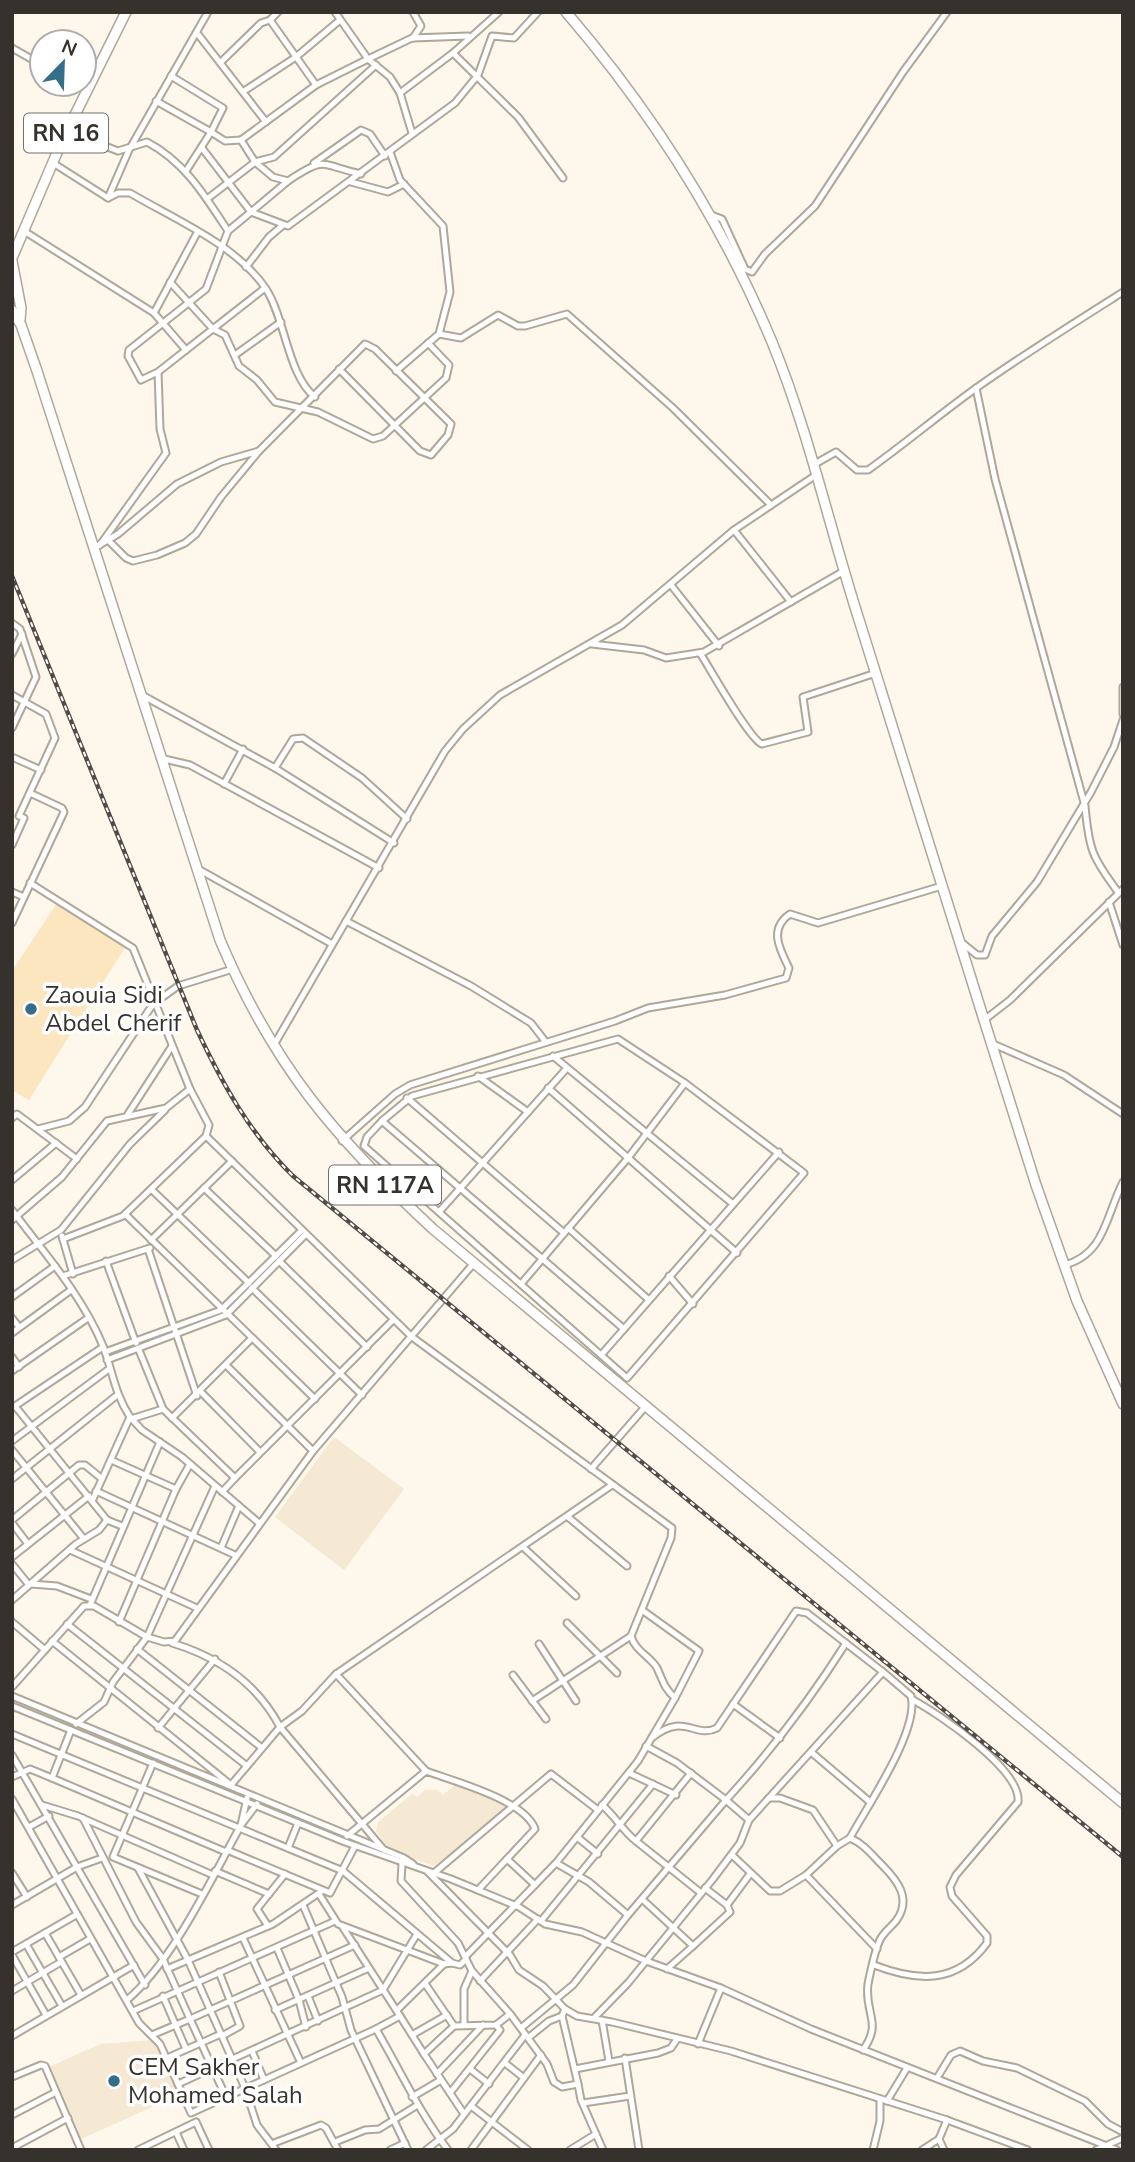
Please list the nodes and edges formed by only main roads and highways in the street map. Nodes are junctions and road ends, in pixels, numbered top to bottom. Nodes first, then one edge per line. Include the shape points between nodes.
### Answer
1 (126, 12) edge
2 (566, 12) edge
3 (98, 61) edge
4 (80, 98) edge
5 (12, 259) edge
6 (12, 310) edge
7 (18, 324) edge
8 (1123, 1404) edge
9 (1123, 1803) edge

1 - 3 main road, RN 16
2 - 8 main road via 635,95 711,215 772,343 1064,1265
4 - 5 main road, RN 16
5 - 7 main road via 21,308
6 - 7 main road, RN 117A
7 - 9 main road, RN 117A via 97,546 195,868 233,970 274,1047 342,1141 474,1263

